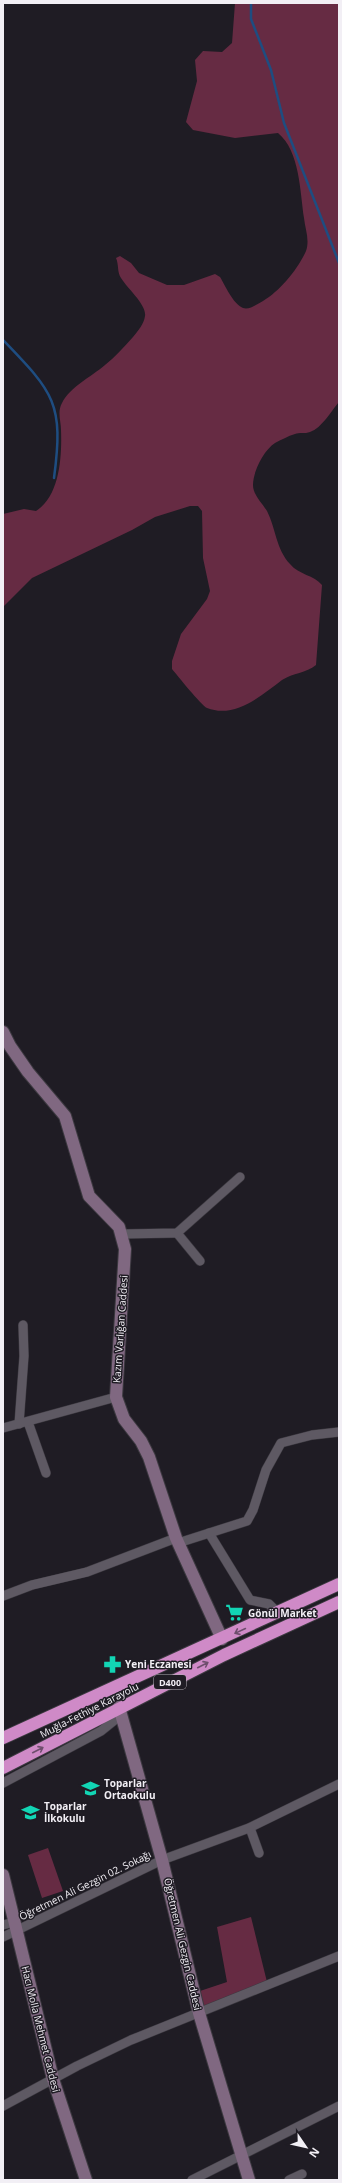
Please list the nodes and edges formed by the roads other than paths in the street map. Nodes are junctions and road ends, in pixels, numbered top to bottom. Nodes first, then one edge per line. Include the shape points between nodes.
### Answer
1 (3, 1032) edge
2 (240, 1176) dead end
3 (177, 1233) junction
4 (122, 1234) junction
5 (200, 1261) dead end
6 (23, 1325) dead end
7 (116, 1397) junction
8 (24, 1423) junction
9 (3, 1428) edge
10 (339, 1432) edge
11 (46, 1474) dead end
12 (209, 1533) junction
13 (177, 1540) junction
14 (339, 1584) edge
15 (3, 1596) edge
16 (339, 1602) edge
17 (278, 1613) junction
18 (222, 1640) junction
19 (120, 1711) junction
20 (3, 1738) edge
21 (3, 1768) edge
22 (3, 1783) edge
23 (339, 1784) edge
24 (250, 1828) junction
25 (259, 1854) dead end
26 (162, 1860) junction
27 (3, 1877) edge
28 (11, 1926) edge
29 (3, 1938) edge
30 (339, 1956) edge
31 (199, 2013) junction
32 (53, 2079) junction
33 (3, 2106) edge
34 (339, 2106) edge
35 (242, 2154) junction
36 (302, 2174) dead end
37 (86, 2180) edge
38 (192, 2180) edge
39 (249, 2180) edge
40 (289, 2180) edge

1 - 4 street, Kazım Varlığan Caddesi via 28,1072 62,1111 89,1196
2 - 3 street
3 - 4 street
3 - 5 street
4 - 7 street, Kazım Varlığan Caddesi via 125,1249
6 - 8 street
7 - 8 street
7 - 13 street, Kazım Varlığan Caddesi via 124,1419 141,1441 148,1457
8 - 9 street
8 - 11 street
10 - 12 street via 312,1435 281,1443 266,1470 250,1518 241,1524
12 - 13 street
12 - 17 street via 250,1600 268,1604
13 - 15 street via 87,1572 32,1585
13 - 18 street, Kazım Varlığan Caddesi
14 - 17 highway, Muğla-Fethiye Karayolu / D400
19 -> 16 highway, Muğla-Fethiye Karayolu / D400 via 224,1655
17 -> 18 highway, Muğla-Fethiye Karayolu / D400
18 - 20 highway, Muğla-Fethiye Karayolu / D400
21 -> 19 highway, Muğla-Fethiye Karayolu / D400
19 - 22 street via 101,1731
19 - 26 street, Öğretmen Ali Gezgin Caddesi
23 - 24 street, Öğretmen Ali Gezgin 02. Sokağı
24 - 25 street
24 - 26 street, Öğretmen Ali Gezgin 02. Sokağı
26 - 28 street, Öğretmen Ali Gezgin 02. Sokağı
26 - 31 street, Öğretmen Ali Gezgin Caddesi
27 - 28 street, Hacı Molla Mehmet Caddesi
28 - 29 street, Öğretmen Ali Gezgin 02. Sokağı
28 - 32 street, Hacı Molla Mehmet Caddesi
30 - 31 street
31 - 32 street via 131,2040
31 - 35 street, Öğretmen Ali Gezgin Caddesi
32 - 33 street
32 - 37 street, Hacı Molla Mehmet Caddesi
34 - 35 street
35 - 38 street
35 - 39 street, Öğretmen Ali Gezgin Caddesi
36 - 40 street

